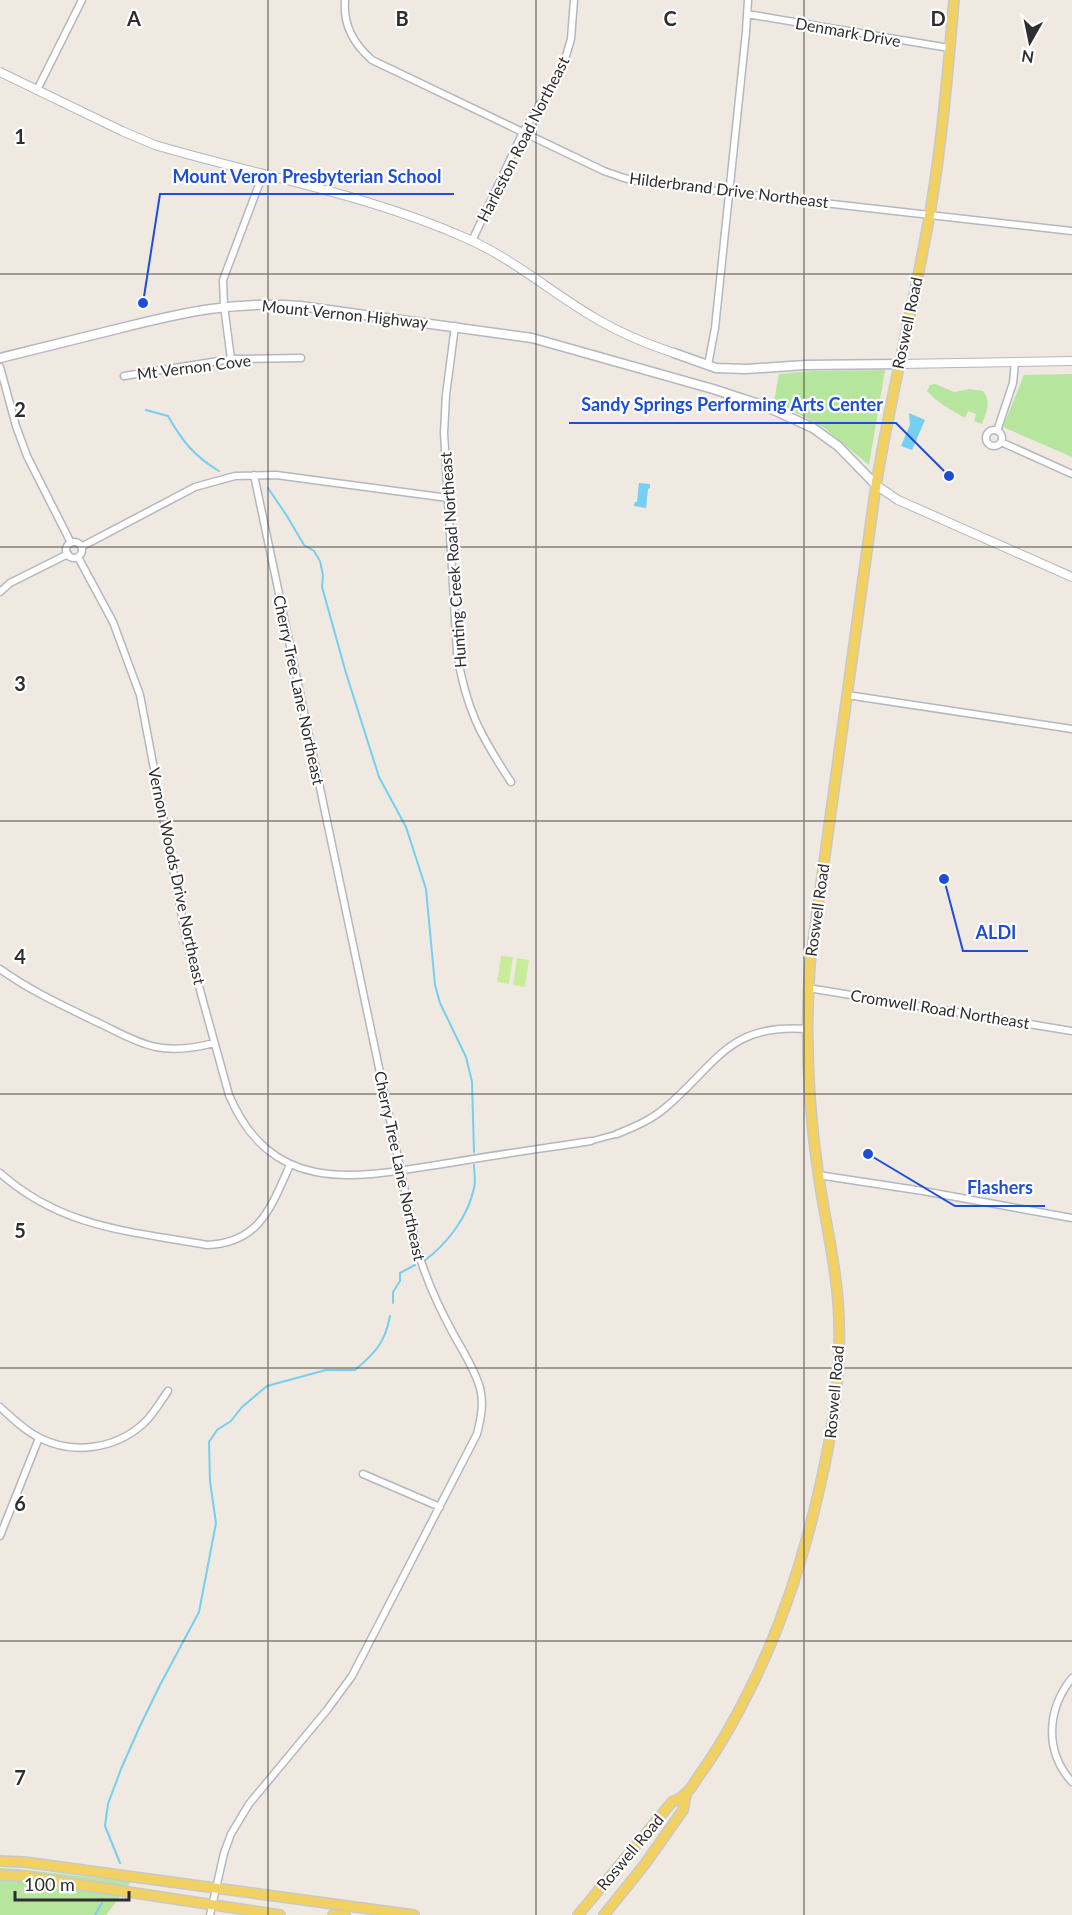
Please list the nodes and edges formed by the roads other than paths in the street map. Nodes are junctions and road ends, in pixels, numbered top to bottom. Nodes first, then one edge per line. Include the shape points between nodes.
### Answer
1 (82, 0) edge
2 (345, 0) edge
3 (574, 0) edge
4 (748, 0) edge
5 (954, 0) edge
6 (747, 14) junction
7 (949, 48) junction
8 (0, 72) edge
9 (37, 90) junction
10 (523, 132) junction
11 (263, 174) junction
12 (729, 192) junction
13 (930, 214) junction
14 (1072, 231) edge
15 (472, 241) junction
16 (224, 306) junction
17 (455, 326) junction
18 (674, 353) joint
19 (301, 357) dead end
20 (0, 358) edge
21 (231, 359) junction
22 (1072, 361) edge
23 (1015, 362) junction
24 (899, 364) junction
25 (708, 365) junction
26 (0, 367) edge
27 (124, 376) dead end
28 (997, 430) junction
29 (1002, 442) junction
30 (1072, 474) edge
31 (254, 475) junction
32 (876, 485) junction
33 (448, 498) junction
34 (71, 543) junction
35 (81, 547) junction
36 (68, 554) junction
37 (78, 556) junction
38 (1072, 577) edge
39 (0, 592) edge
40 (847, 695) junction
41 (1072, 729) edge
42 (511, 782) dead end
43 (0, 969) edge
44 (808, 988) junction
45 (807, 1029) junction
46 (1072, 1030) edge
47 (214, 1043) junction
48 (617, 1134) joint
49 (591, 1141) joint
50 (290, 1165) junction
51 (400, 1171) junction
52 (0, 1173) edge
53 (818, 1175) junction
54 (1072, 1218) edge
55 (168, 1391) dead end
56 (0, 1407) edge
57 (39, 1438) junction
58 (363, 1474) dead end
59 (440, 1507) junction
60 (0, 1536) edge
61 (1072, 1678) edge
62 (1072, 1782) edge
63 (686, 1795) junction
64 (0, 1861) edge
65 (0, 1875) edge
66 (216, 1889) junction
67 (211, 1910) edge
68 (612, 1910) edge
69 (280, 1915) edge
70 (333, 1915) edge
71 (345, 1915) edge
72 (414, 1915) edge
73 (578, 1915) edge
74 (604, 1915) edge

1 - 9 street
2 - 10 street, Hilderbrand Drive Northeast via 347,27 372,60
3 - 10 street, Harleston Road Northeast via 566,56
4 - 6 street
5 - 7 main road, Roswell Road
6 - 7 street, Denmark Drive
6 - 12 street
7 - 13 main road, Roswell Road
8 - 9 street
9 - 11 street via 155,145
10 - 12 street, Hilderbrand Drive Northeast via 624,178
10 - 15 street, Harleston Road Northeast
11 - 15 street via 382,205
11 - 16 street via 223,280
12 - 13 street, Hilderbrand Drive Northeast
12 - 25 street
13 - 14 street, Hilderbrand Drive Northeast
13 - 24 main road, Roswell Road
15 - 18 street via 594,318
16 - 17 main road, Mount Vernon Highway via 300,306
16 - 20 main road, Mount Vernon Highway
16 - 21 street
17 - 32 main road, Mount Vernon Highway via 536,339 765,406 826,436
17 - 33 street, Hunting Creek Road Northeast via 444,414
18 - 25 main road
19 - 21 street, Mt Vernon Cove
21 - 27 street, Mt Vernon Cove
22 - 23 street
23 - 24 street
23 - 28 street via 1013,382
24 - 25 main road via 746,369
24 - 32 main road, Roswell Road
26 - 34 street via 27,456
28 - 29 street
28 - 29 street via 987,434 986,442 995,447
29 - 30 street
31 - 33 street
31 - 35 street via 195,487
31 - 51 street, Cherry Tree Lane Northeast
32 - 38 street via 891,496
32 - 40 main road, Roswell Road
33 - 42 street, Hunting Creek Road Northeast via 462,682 478,729
34 - 35 street
34 - 36 street
35 - 37 street
36 - 37 street
36 - 39 street
37 - 47 street, Vernon Woods Drive Northeast via 113,622 140,695 187,943
40 - 41 street
40 - 44 main road, Roswell Road
43 - 47 street via 48,999 137,1041 175,1049
44 - 45 main road, Roswell Road
44 - 46 street, Cromwell Road Northeast
45 - 48 street via 774,1029 736,1041 663,1109
45 - 53 main road, Roswell Road via 810,1113
47 - 50 street, Vernon Woods Drive Northeast via 240,1118 261,1143
48 - 49 street
49 - 51 street, Vernon Woods Drive Northeast
50 - 51 street, Vernon Woods Drive Northeast via 338,1176
50 - 52 street via 257,1226 234,1241 207,1245 78,1220 35,1200
51 - 59 street, Cherry Tree Lane Northeast via 424,1274 482,1398 477,1434
53 - 54 street
53 - 63 main road, Roswell Road via 833,1252 839,1314 837,1388 829,1446 807,1540 772,1640 723,1739
55 - 57 street via 143,1424 112,1443 75,1448
56 - 57 street
57 - 60 street
58 - 59 street
59 - 66 street, Cherry Tree Lane Northeast via 352,1676 239,1819 224,1853
61 - 62 street via 1056,1705 1052,1725 1054,1752
63 - 68 main road, Roswell Road via 684,1810
63 - 73 main road, Roswell Road via 672,1802
64 - 66 main road
65 - 67 main road
66 - 67 street, Cherry Tree Lane Northeast
66 - 72 main road
67 - 69 main road
68 - 74 main road, Roswell Road
70 - 71 main road

